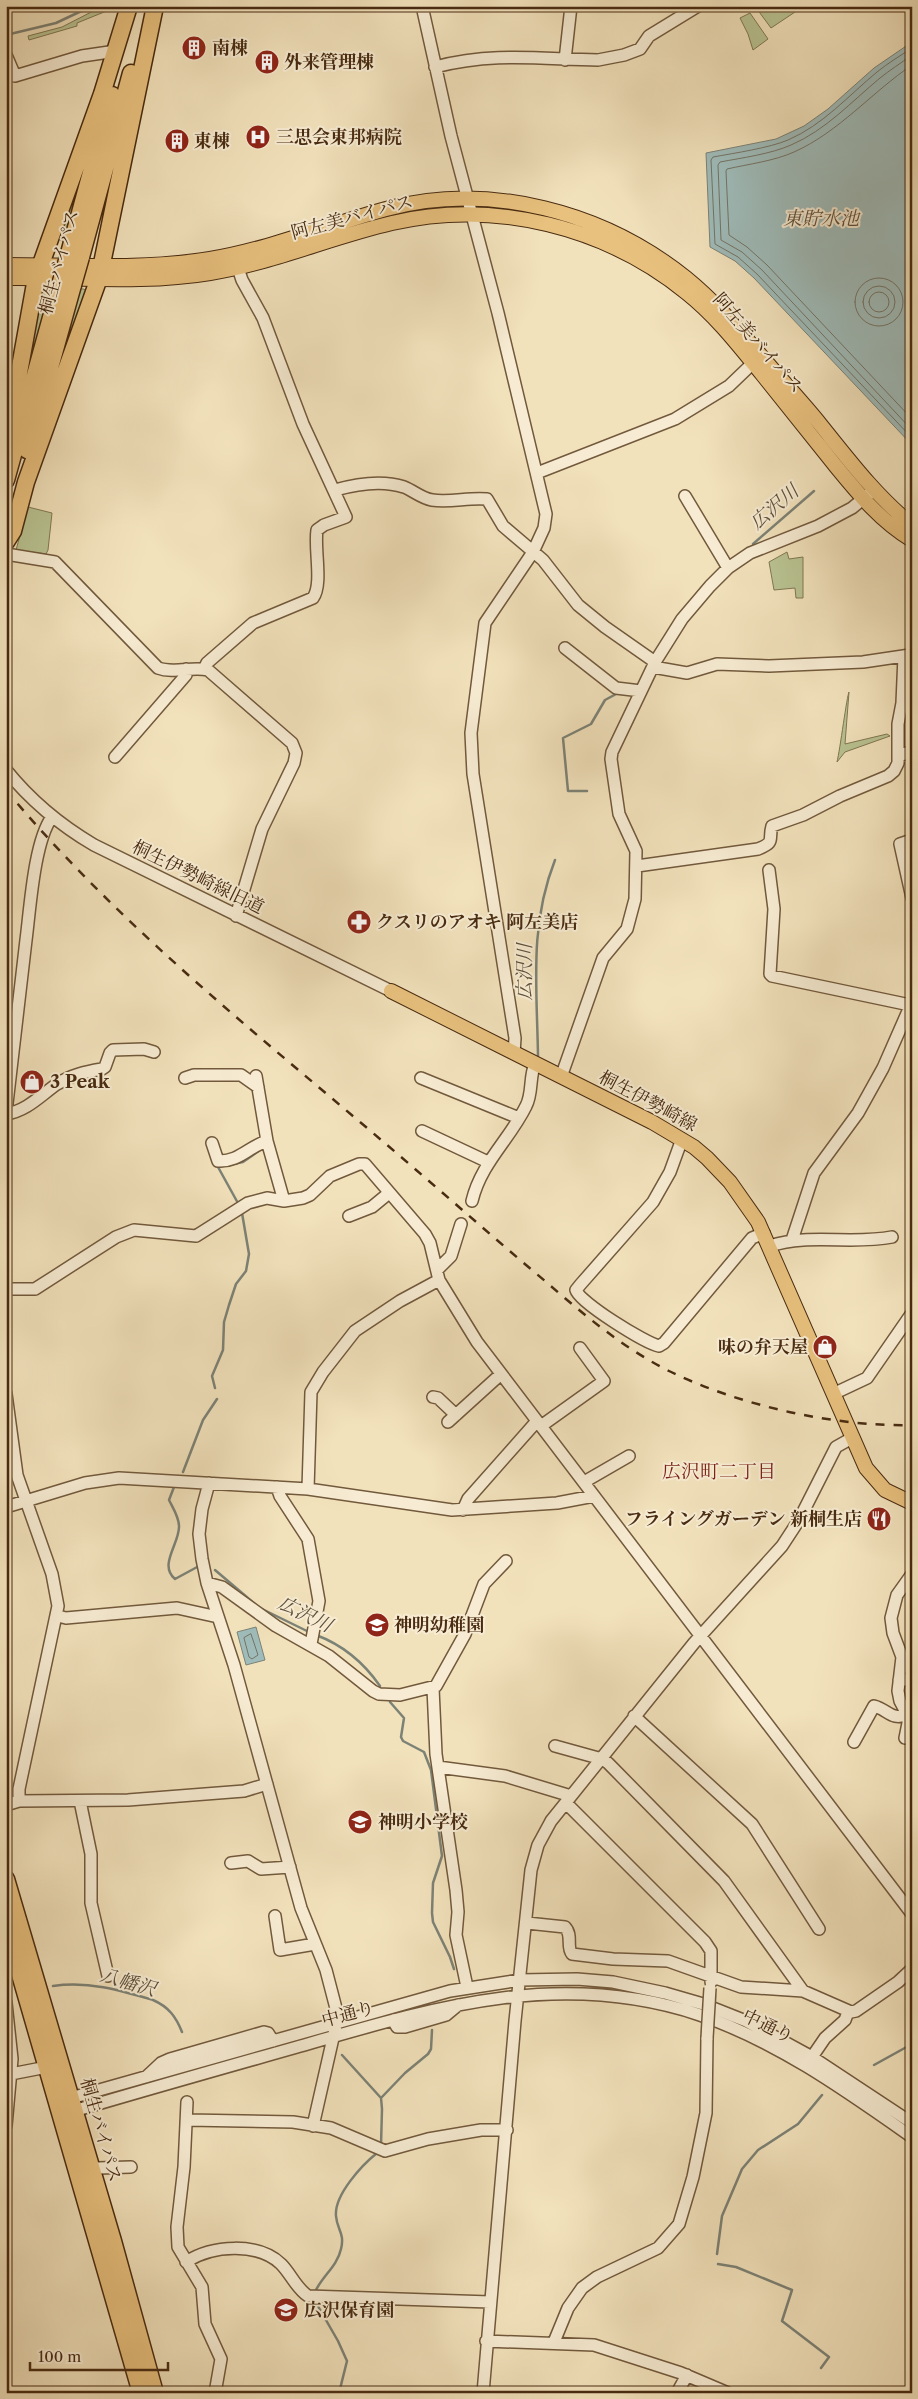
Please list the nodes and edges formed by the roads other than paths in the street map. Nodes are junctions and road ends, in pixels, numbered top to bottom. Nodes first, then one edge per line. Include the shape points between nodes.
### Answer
1 (129, 6) edge
2 (137, 6) edge
3 (150, 6) edge
4 (155, 6) edge
5 (422, 6) edge
6 (571, 6) edge
7 (698, 6) edge
8 (116, 52) junction
9 (6, 55) edge
10 (565, 60) junction
11 (435, 67) junction
12 (468, 200) junction
13 (472, 215) junction
14 (74, 257) junction
15 (6, 265) edge
16 (238, 268) junction
17 (39, 272) junction
18 (101, 272) junction
19 (6, 278) edge
20 (66, 285) junction
21 (753, 363) junction
22 (6, 445) edge
23 (537, 473) junction
24 (6, 480) edge
25 (335, 490) junction
26 (875, 490) junction
27 (685, 496) dead end
28 (864, 499) junction
29 (912, 525) edge
30 (6, 528) edge
31 (912, 540) edge
32 (6, 542) edge
33 (533, 552) junction
34 (6, 554) edge
35 (728, 568) junction
36 (565, 648) dead end
37 (908, 655) edge
38 (654, 665) junction
39 (186, 669) junction
40 (204, 669) junction
41 (641, 691) junction
42 (912, 751) edge
43 (899, 756) junction
44 (115, 757) dead end
45 (6, 770) edge
46 (52, 817) junction
47 (912, 840) edge
48 (638, 866) junction
49 (908, 869) edge
50 (769, 870) dead end
51 (912, 898) edge
52 (236, 916) junction
53 (391, 991) joint
54 (911, 1004) edge
55 (154, 1052) dead end
56 (514, 1053) junction
57 (535, 1064) junction
58 (561, 1077) junction
59 (185, 1078) dead end
60 (421, 1078) dead end
61 (6, 1113) edge
62 (519, 1118) junction
63 (422, 1131) dead end
64 (682, 1139) junction
65 (267, 1141) junction
66 (212, 1142) dead end
67 (488, 1162) junction
68 (389, 1193) junction
69 (284, 1201) junction
70 (472, 1201) dead end
71 (349, 1216) dead end
72 (461, 1224) dead end
73 (764, 1233) junction
74 (892, 1237) dead end
75 (792, 1240) junction
76 (770, 1246) junction
77 (438, 1275) junction
78 (6, 1289) edge
79 (912, 1313) edge
80 (580, 1348) dead end
81 (501, 1374) junction
82 (6, 1394) edge
83 (834, 1394) junction
84 (432, 1397) dead end
85 (539, 1423) junction
86 (852, 1438) junction
87 (629, 1456) dead end
88 (584, 1482) junction
89 (209, 1483) junction
90 (277, 1487) junction
91 (308, 1489) junction
92 (594, 1496) junction
93 (28, 1502) junction
94 (912, 1503) edge
95 (6, 1507) edge
96 (463, 1510) junction
97 (506, 1561) dead end
98 (912, 1574) edge
99 (207, 1583) junction
100 (58, 1616) junction
101 (218, 1617) junction
102 (700, 1636) junction
103 (313, 1637) junction
104 (899, 1680) junction
105 (912, 1680) edge
106 (433, 1688) junction
107 (907, 1714) junction
108 (634, 1716) junction
109 (906, 1738) dead end
110 (854, 1742) dead end
111 (555, 1746) dead end
112 (602, 1759) junction
113 (438, 1767) junction
114 (267, 1784) junction
115 (569, 1800) junction
116 (19, 1801) junction
117 (80, 1801) junction
118 (6, 1805) edge
119 (232, 1863) dead end
120 (290, 1867) junction
121 (6, 1879) edge
122 (912, 1914) edge
123 (275, 1916) dead end
124 (527, 1923) junction
125 (6, 1926) edge
126 (819, 1929) dead end
127 (315, 1944) junction
128 (912, 1969) edge
129 (108, 1976) dead end
130 (520, 1980) junction
131 (710, 1982) junction
132 (467, 1987) junction
133 (803, 1991) junction
134 (518, 1995) junction
135 (6, 2003) edge
136 (848, 2012) junction
137 (337, 2022) junction
138 (333, 2036) junction
139 (812, 2057) junction
140 (47, 2067) junction
141 (11, 2074) junction
142 (188, 2102) dead end
143 (68, 2106) junction
144 (188, 2120) junction
145 (912, 2123) edge
146 (6, 2126) edge
147 (313, 2126) junction
148 (507, 2130) junction
149 (912, 2137) edge
150 (131, 2167) dead end
151 (91, 2170) junction
152 (186, 2262) junction
153 (490, 2302) junction
154 (486, 2342) junction
155 (554, 2342) junction
156 (687, 2375) junction
157 (141, 2393) edge
158 (155, 2393) edge
159 (215, 2393) edge
160 (482, 2393) edge
161 (677, 2393) edge
162 (728, 2393) edge

1 - 8 highway
2 - 14 highway, 桐生バイパス
3 - 14 highway, 桐生バイパス
4 - 18 highway
5 - 11 street
6 - 10 street
7 - 10 street via 649,36 640,49 598,60
8 - 9 street via 82,56 15,76
8 - 17 highway
10 - 11 street via 497,57 461,60
11 - 12 street
12 - 13 street
12 - 18 main road, 阿左美バイパス via 425,202 387,209 284,241 209,259
12 - 26 main road, 阿左美バイパス via 519,203 578,217 623,236 668,264 725,314
13 - 16 main road, 阿左美バイパス via 432,216 392,223
13 - 21 main road, 阿左美バイパス via 536,221 575,231 628,253 691,296
13 - 23 street
14 - 20 highway, 桐生バイパス, bridge
15 - 17 main road, 阿左美バイパス
16 - 18 main road, 阿左美バイパス via 192,276
16 - 25 street via 263,318 303,424
17 - 18 main road, 阿左美バイパス
17 - 19 main road, 阿左美バイパス
17 - 22 highway
18 - 32 highway
20 - 24 highway, 桐生バイパス
20 - 30 highway, 桐生バイパス
21 - 23 street via 728,386 675,419
21 - 28 main road, 阿左美バイパス
23 - 33 street via 546,519
25 - 33 street via 357,485 389,484 435,500 487,499 503,526
25 - 40 street via 346,517 317,530 318,589 313,598 253,623 206,663
26 - 28 street
26 - 29 main road, 阿左美バイパス
27 - 35 street
28 - 31 main road, 阿左美バイパス via 891,526
28 - 35 street via 818,526 750,552
33 - 38 street via 587,614
33 - 56 street via 485,623 471,733 473,774
34 - 39 street via 55,562 158,668 170,671
35 - 38 street via 695,603
36 - 41 street via 616,688
37 - 38 street via 863,662 768,666 717,664 687,673
37 - 43 street via 898,724
38 - 41 street
39 - 40 street
39 - 44 street via 186,675
40 - 52 street via 287,736 296,754 262,829
41 - 48 street via 611,759 620,814 636,851
42 - 43 street
43 - 48 street via 896,768 888,776 772,826 767,846
45 - 46 street, 桐生伊勢崎線旧道
46 - 52 street, 桐生伊勢崎線旧道 via 94,845
46 - 61 street via 46,827 31,900
47 - 49 street via 900,844
48 - 58 street via 636,899 627,929 603,958
49 - 51 street
50 - 54 street via 774,909 772,976
52 - 53 street, 桐生伊勢崎線旧道
53 - 56 main road, 桐生伊勢崎線
54 - 75 street via 883,1068 858,1113 814,1173
55 - 61 street via 144,1049 113,1050 102,1070 72,1076 39,1100
56 - 57 main road, 桐生伊勢崎線
57 - 58 main road, 桐生伊勢崎線
57 - 62 street via 528,1101
58 - 64 main road, 桐生伊勢崎線
59 - 65 street via 194,1075 241,1075 257,1081
60 - 62 street
62 - 67 street
63 - 67 street
64 - 73 main road, 桐生伊勢崎線 via 707,1158 730,1182
64 - 73 street via 670,1172 653,1202 580,1285 576,1290 578,1295 659,1346 752,1238
65 - 66 street via 237,1159 224,1162 218,1161
65 - 69 street
67 - 70 street
68 - 69 street via 362,1163 330,1176 310,1195
68 - 71 street via 372,1207
68 - 77 street via 425,1234
69 - 78 street via 267,1198 248,1203 196,1236 134,1230 116,1237 35,1289
72 - 77 street via 451,1256
73 - 76 main road, 桐生伊勢崎線
74 - 75 street via 872,1241
75 - 76 street
76 - 83 main road, 桐生伊勢崎線
77 - 81 street via 477,1342
77 - 91 street via 354,1331 323,1372 311,1392
79 - 83 street via 867,1378
80 - 85 street via 604,1381
81 - 84 street via 452,1419 438,1398
81 - 85 street
82 - 93 street via 17,1475
83 - 86 main road, 桐生伊勢崎線
85 - 88 street
85 - 96 street via 468,1499
86 - 94 main road, 桐生伊勢崎線 via 875,1480 890,1494
86 - 102 street via 836,1447 782,1546
87 - 88 street
88 - 92 street
89 - 90 street
89 - 93 street via 128,1478 98,1480
89 - 99 street via 200,1534
90 - 91 street
90 - 103 street via 308,1539 319,1601
91 - 96 street via 428,1508
92 - 96 street via 557,1503
92 - 102 street
93 - 95 street
93 - 100 street via 57,1593
97 - 106 street via 484,1584 464,1638 440,1682
98 - 104 street via 897,1595 891,1618 902,1657
99 - 101 street
99 - 103 street via 222,1587 276,1626
100 - 101 street via 66,1618 176,1608
100 - 116 street
101 - 114 street
102 - 108 street
102 - 122 street
103 - 106 street via 379,1694 400,1695
104 - 105 street
104 - 107 street via 900,1701
106 - 113 street
107 - 109 street
107 - 110 street via 894,1717 874,1706
108 - 112 street
108 - 126 street via 752,1824
111 - 112 street
112 - 115 street
112 - 133 street via 724,1881
113 - 115 street via 505,1776
113 - 132 street via 456,1890 456,1935
114 - 117 street via 244,1791
114 - 120 street
115 - 124 street via 538,1845
115 - 131 street via 705,1942 711,1951
116 - 117 street
116 - 118 street
117 - 129 street via 91,1854 91,1903
119 - 120 street via 248,1861 261,1869
120 - 127 street
121 - 143 highway, 桐生バイパス
123 - 127 street via 280,1950
124 - 130 street
124 - 131 street via 565,1927 569,1932 572,1954 668,1961
125 - 140 highway, 桐生バイパス
127 - 137 street via 338,2008
128 - 136 street via 856,2011
130 - 132 street, 中通り
130 - 134 street
130 - 139 street, 中通り via 596,1980 664,1992 746,2020
131 - 133 street
131 - 155 street, bridge via 706,2113 679,2224 658,2248 597,2276 582,2288 568,2308
132 - 137 street, 中通り
133 - 136 street
134 - 138 street, 中通り via 459,2004
134 - 148 street
134 - 149 street, 中通り via 596,1995 666,2006 699,2015 737,2029 783,2052
135 - 141 street via 12,2049
136 - 139 street via 845,2020 824,2038
137 - 138 street
137 - 143 street, 中通り via 145,2078
138 - 143 street, 中通り
138 - 147 street
139 - 145 street, 中通り
140 - 141 street
140 - 143 highway, 桐生バイパス
141 - 146 street
142 - 144 street
143 - 151 highway, 桐生バイパス
143 - 157 highway, 桐生バイパス
144 - 147 street via 283,2121
144 - 152 street via 177,2233 179,2252
147 - 148 street via 331,2128 385,2151 428,2139 481,2130
148 - 153 street
150 - 151 street
151 - 158 highway, 桐生バイパス
152 - 153 street via 212,2252 246,2249 270,2256 282,2265 300,2291 308,2296
152 - 159 street via 202,2287 205,2324 221,2359
153 - 154 street
154 - 155 street
154 - 160 street
155 - 156 street via 594,2345
156 - 161 street
156 - 162 street

